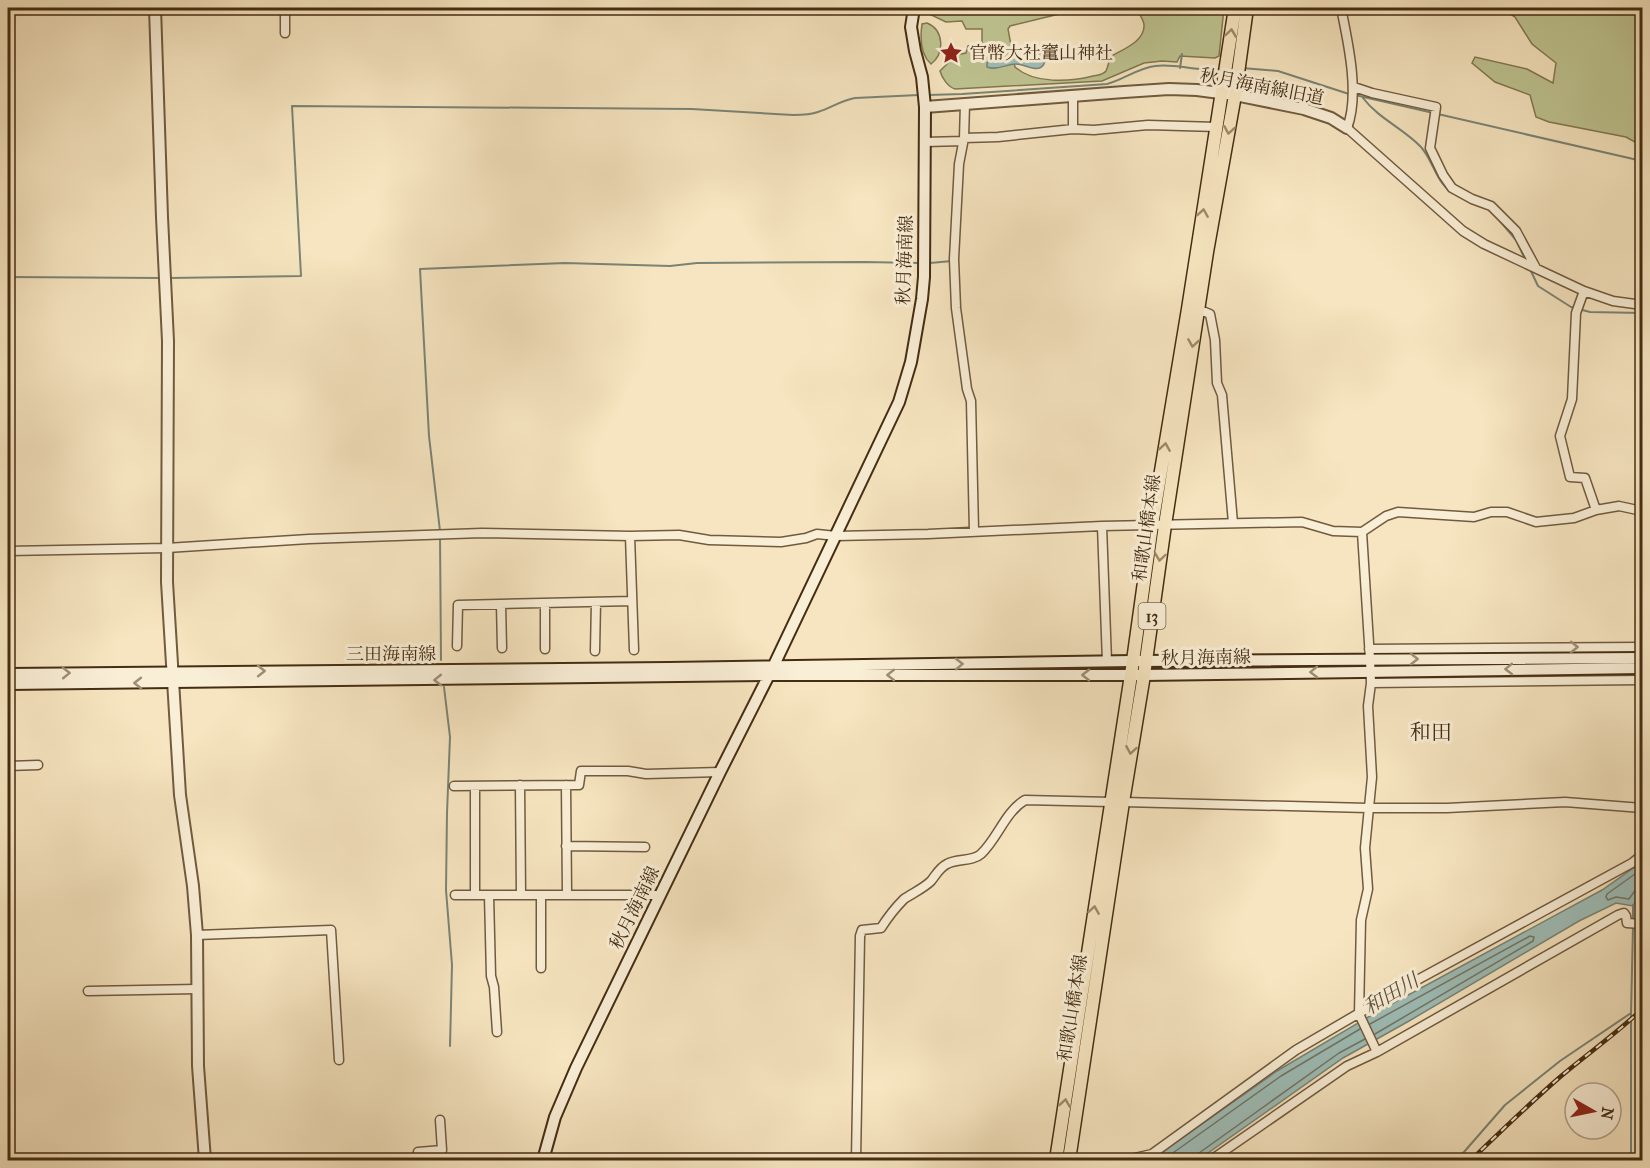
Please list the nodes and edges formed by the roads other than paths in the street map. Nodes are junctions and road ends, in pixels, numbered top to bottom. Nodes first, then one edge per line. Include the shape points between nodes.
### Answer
1 (155, 8) edge
2 (285, 8) edge
3 (914, 8) edge
4 (1234, 8) edge
5 (1247, 8) edge
6 (1341, 8) edge
7 (285, 33) dead end
8 (1353, 89) junction
9 (1228, 94) junction
10 (1073, 96) junction
11 (924, 104) junction
12 (965, 104) junction
13 (1217, 127) junction
14 (1347, 128) junction
15 (1073, 129) junction
16 (964, 139) junction
17 (925, 142) junction
18 (1536, 268) junction
19 (1584, 291) junction
20 (1642, 305) edge
21 (1193, 310) junction
22 (1596, 510) junction
23 (1642, 511) edge
24 (1233, 524) junction
25 (1152, 525) junction
26 (1165, 525) junction
27 (1102, 526) junction
28 (974, 531) junction
29 (1362, 532) junction
30 (630, 536) junction
31 (836, 536) junction
32 (167, 548) junction
33 (8, 551) edge
34 (632, 601) junction
35 (596, 602) junction
36 (545, 603) junction
37 (501, 604) junction
38 (457, 646) dead end
39 (1642, 647) edge
40 (502, 648) dead end
41 (545, 649) dead end
42 (634, 650) dead end
43 (595, 651) dead end
44 (1370, 654) junction
45 (1642, 658) edge
46 (1132, 661) junction
47 (1146, 661) junction
48 (1107, 662) junction
49 (1568, 663) junction
50 (1642, 668) edge
51 (772, 670) junction
52 (8, 674) edge
53 (1131, 675) junction
54 (1144, 675) junction
55 (172, 677) junction
56 (1370, 677) junction
57 (1642, 680) edge
58 (8, 684) edge
59 (38, 765) dead end
60 (8, 766) edge
61 (720, 772) junction
62 (520, 785) junction
63 (566, 785) junction
64 (454, 786) dead end
65 (475, 786) junction
66 (1117, 802) junction
67 (1368, 808) junction
68 (1642, 808) edge
69 (566, 846) junction
70 (645, 847) dead end
71 (1642, 855) edge
72 (567, 894) junction
73 (455, 895) dead end
74 (475, 895) junction
75 (489, 895) junction
76 (521, 895) junction
77 (542, 895) junction
78 (660, 895) junction
79 (1642, 916) edge
80 (197, 935) junction
81 (541, 968) dead end
82 (197, 988) junction
83 (88, 991) dead end
84 (8, 1013) edge
85 (1359, 1014) junction
86 (8, 1025) edge
87 (497, 1032) dead end
88 (1376, 1050) junction
89 (339, 1060) dead end
90 (440, 1120) dead end
91 (205, 1161) edge
92 (418, 1161) edge
93 (543, 1161) edge
94 (856, 1161) edge
95 (1056, 1161) edge
96 (1069, 1161) edge
97 (1125, 1161) edge
98 (1211, 1161) edge

1 - 32 main road via 168,341
2 - 7 street
3 - 11 main road, 秋月海南線 via 911,27
9 -> 4 main road, 和歌山橋本線 / 13 via 1224,76
5 - 9 main road, 和歌山橋本線 / 13 via 1238,73
6 - 8 street
8 - 14 street
8 - 18 street via 1436,107 1430,148 1443,176 1452,188 1491,206 1516,231
9 - 10 main road, 秋月海南線旧道 via 1169,89
9 - 13 main road, 和歌山橋本線 / 13
9 - 14 main road, 秋月海南線旧道 via 1304,109
9 -> 21 main road, 和歌山橋本線 / 13 via 1207,252
10 - 12 main road, 秋月海南線旧道
10 - 15 street
11 - 12 main road, 秋月海南線旧道
11 - 17 main road, 秋月海南線
12 - 16 street
13 - 15 street
21 -> 13 main road, 和歌山橋本線 / 13
14 - 18 street, 秋月海南線旧道 via 1463,231
15 - 16 street
16 - 17 street
16 - 28 street via 954,260 956,308 971,401
17 - 31 main road, 秋月海南線 via 924,277 911,362 899,402
18 - 19 street, 秋月海南線旧道
19 - 20 street, 秋月海南線旧道 via 1613,302
19 - 22 street via 1576,313 1572,399 1560,436 1570,477 1585,477
21 - 24 street via 1210,314 1215,340
25 -> 21 main road, 和歌山橋本線 / 13
21 -> 26 main road, 和歌山橋本線 / 13
22 - 23 street via 1619,506
22 - 29 street via 1574,518 1536,522 1507,512 1474,517 1398,512
24 - 26 street
24 - 29 street via 1302,522 1333,531
25 - 26 street
25 - 27 street
25 - 46 main road, 和歌山橋本線 / 13
26 -> 47 main road, 和歌山橋本線 / 13
27 - 28 street
27 - 48 street
28 - 31 street
29 - 44 street
30 - 31 street via 781,542 817,534
30 - 32 street via 482,533
30 - 34 street
31 - 51 main road, 秋月海南線
32 - 33 street
32 - 55 main road
34 - 35 street
34 - 42 street
35 - 36 street
35 - 43 street
36 - 37 street
36 - 41 street
37 - 38 street via 458,605
37 - 40 street
44 -> 39 street
44 - 47 main road, 秋月海南線
44 -> 49 main road, 秋月海南線
44 - 56 street
45 - 49 main road, 秋月海南線
46 - 47 main road, 秋月海南線
46 - 48 main road, 秋月海南線
46 - 53 main road, 和歌山橋本線 / 13
47 - 54 main road, 和歌山橋本線 / 13
51 -> 48 main road, 秋月海南線
49 - 50 main road, 秋月海南線
49 -> 56 main road, 秋月海南線
53 -> 51 main road, 秋月海南線
51 - 55 main road, 三田海南線 via 657,668
51 - 61 main road, 秋月海南線
52 -> 55 main road, 三田海南線
53 - 54 main road, 秋月海南線
53 - 66 main road, 和歌山橋本線 / 13
56 -> 54 main road, 秋月海南線
54 -> 66 main road, 和歌山橋本線 / 13
55 -> 58 main road, 三田海南線
55 - 80 main road via 180,795
56 - 57 street
56 - 67 street via 1372,777
59 - 60 street
61 - 63 street via 581,771 579,785
61 - 78 main road, 秋月海南線
62 - 63 street
62 - 65 street
62 - 76 street
63 - 69 street
64 - 65 street
65 - 74 street
66 - 67 street
66 - 94 street via 1025,800 1017,805 979,856 949,862 891,912 881,927 862,930
95 -> 66 main road, 和歌山橋本線 / 13
66 - 96 main road, 和歌山橋本線 / 13
67 - 68 street via 1565,802
67 - 85 street via 1368,889 1361,920
69 - 70 street
69 - 72 street
71 - 85 street
72 - 77 street
72 - 78 street
73 - 74 street
74 - 75 street
75 - 76 street
75 - 87 street
76 - 77 street
77 - 81 street
78 - 93 main road, 秋月海南線 via 565,1092
79 - 88 street via 1641,924 1627,922 1624,913 1618,915
80 - 82 main road
80 - 89 street via 331,930
82 - 83 street
82 - 91 main road
84 - 86 street
85 - 88 street
85 - 97 street via 1296,1050 1152,1154
88 - 98 street
90 - 92 street via 442,1150 418,1152

